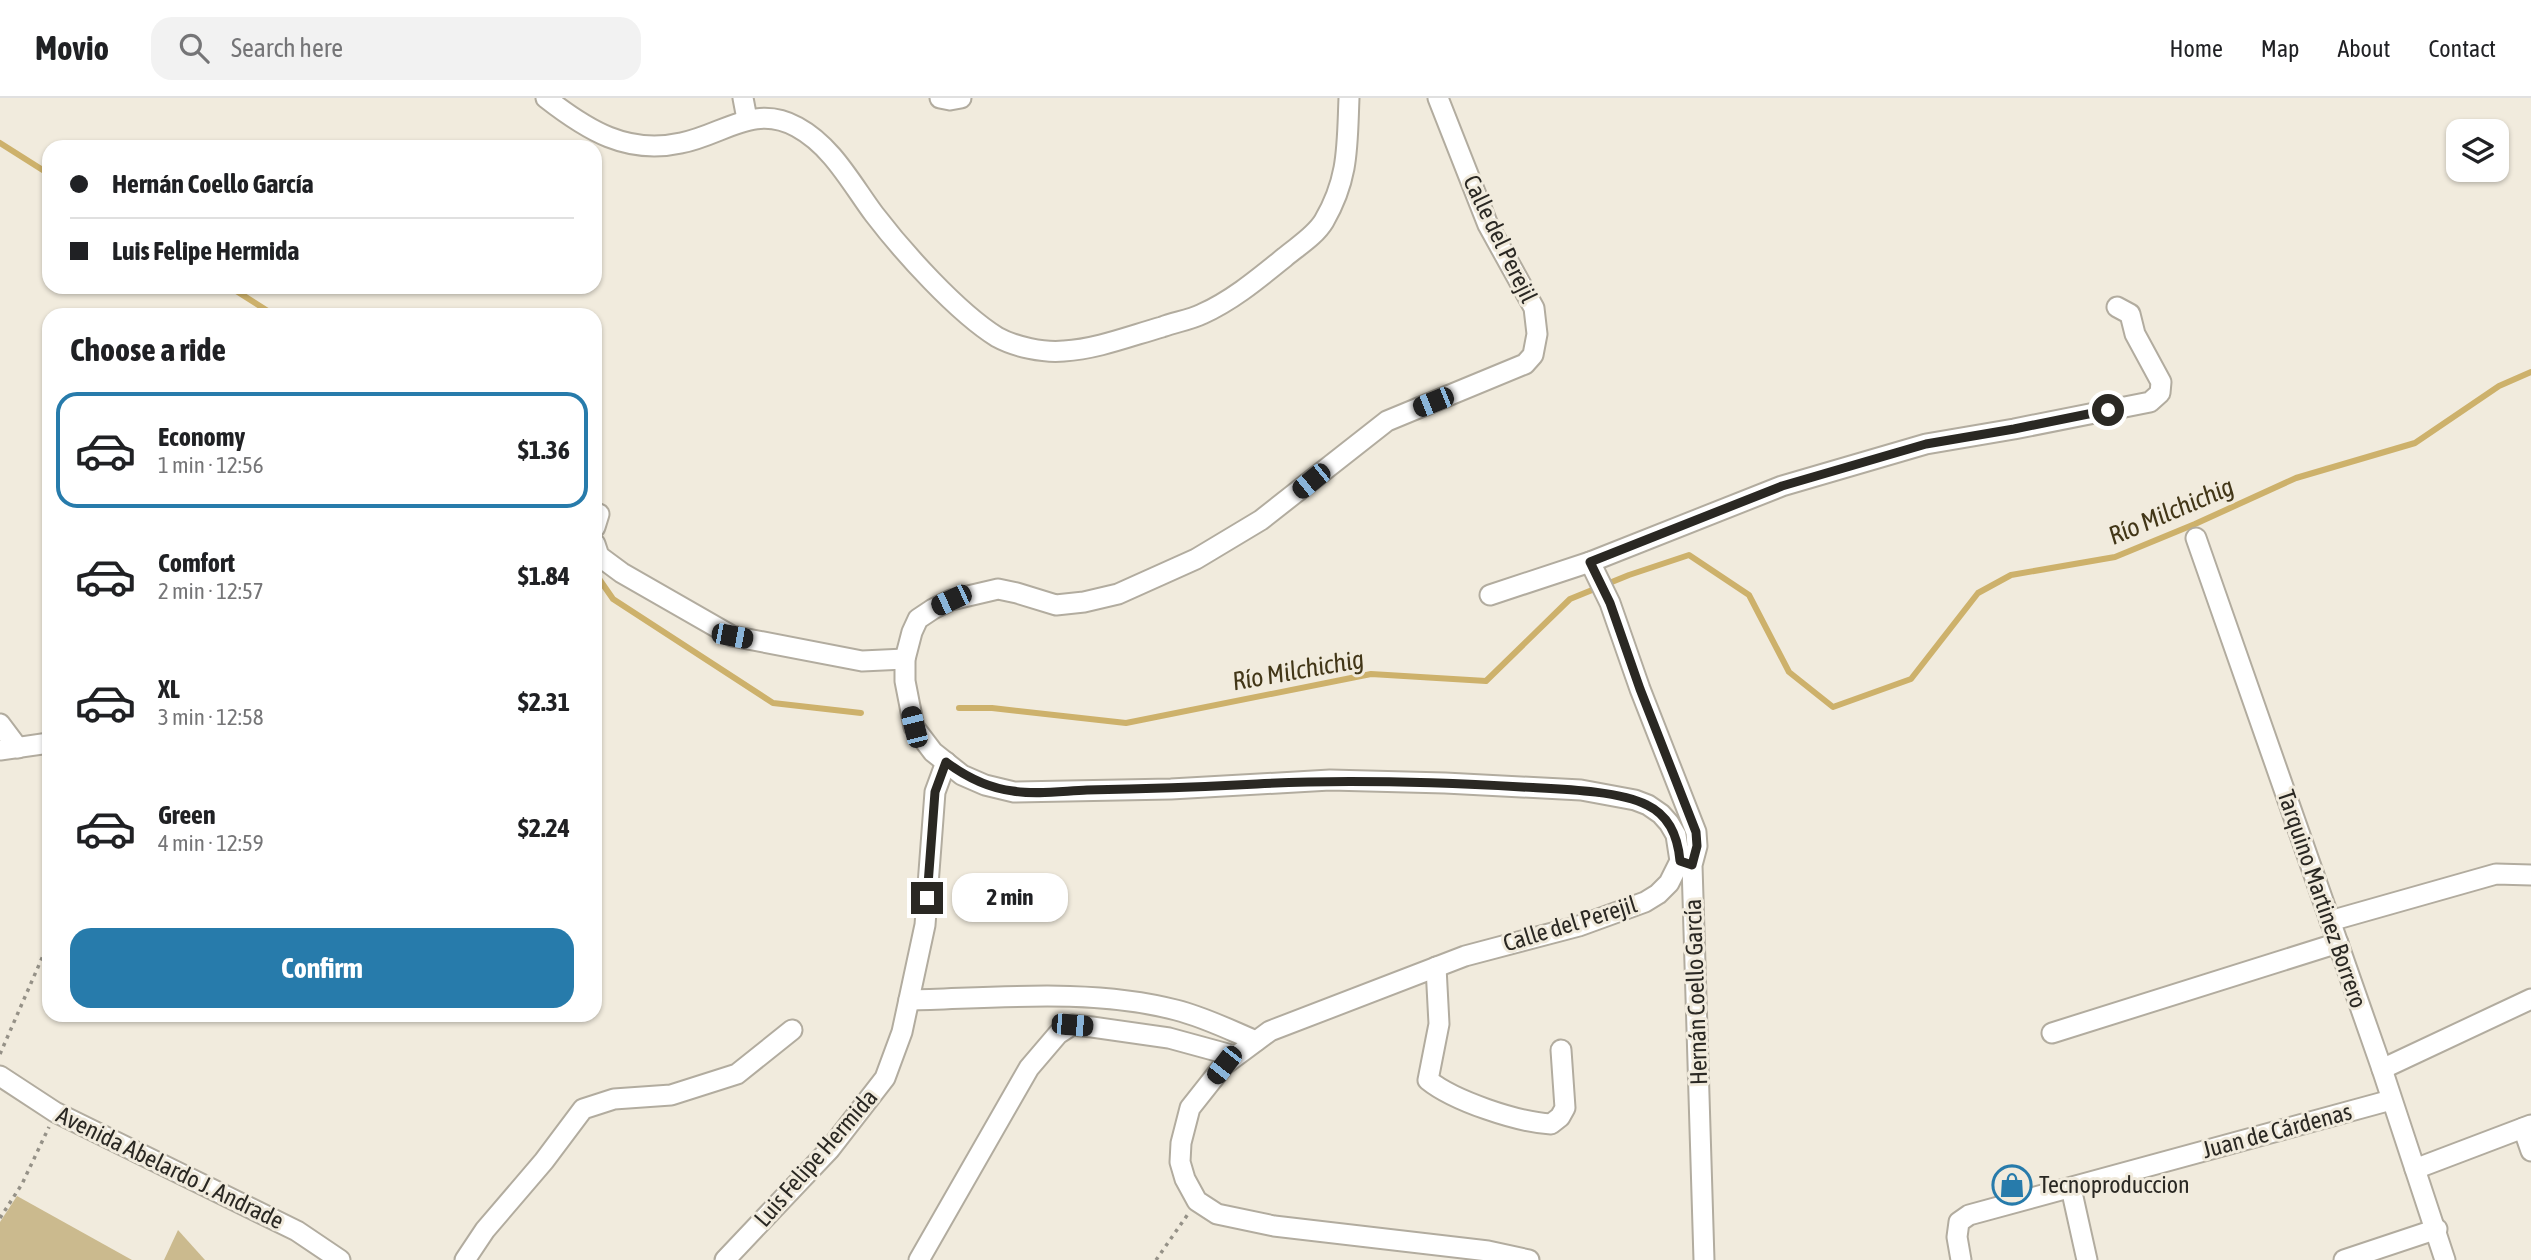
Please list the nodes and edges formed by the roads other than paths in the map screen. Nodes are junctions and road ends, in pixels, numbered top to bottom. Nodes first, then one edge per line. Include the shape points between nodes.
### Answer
1 (546, 98) edge
2 (744, 98) edge
3 (940, 98) edge
4 (961, 98) edge
5 (1349, 98) edge
6 (1438, 98) edge
7 (747, 119) junction
8 (2123, 310) dead end
9 (2196, 538) dead end
10 (602, 558) edge
11 (1592, 569) junction
12 (1490, 594) dead end
13 (905, 659) junction
14 (0, 724) edge
15 (42, 744) edge
16 (9, 749) edge
17 (946, 762) junction
18 (1686, 863) junction
19 (2531, 875) edge
20 (2330, 921) junction
21 (2338, 943) junction
22 (1436, 967) junction
23 (909, 999) junction
24 (2531, 999) edge
25 (792, 1030) dead end
26 (2052, 1033) dead end
27 (1256, 1041) junction
28 (1561, 1050) dead end
29 (1236, 1056) junction
30 (2382, 1069) junction
31 (0, 1076) edge
32 (2390, 1100) junction
33 (2527, 1126) edge
34 (2531, 1151) edge
35 (2415, 1169) junction
36 (2071, 1188) junction
37 (2437, 1229) junction
38 (340, 1260) edge
39 (466, 1260) edge
40 (725, 1260) edge
41 (919, 1260) edge
42 (1529, 1260) edge
43 (1704, 1260) edge
44 (1961, 1260) edge
45 (2087, 1260) edge
46 (2344, 1260) edge
47 (2445, 1260) edge

1 - 7 street via 583,126 641,146 682,143
2 - 7 street
3 - 4 street
5 - 7 street via 1340,186 1323,223 1309,237 1247,288 1202,314 1063,352 1001,339 974,321 877,217 828,150 797,127 767,117
6 - 13 street, Calle del Perejil via 1488,225 1534,307 1537,334 1530,360 1387,421 1261,520 1196,559 1118,594 1084,603 1056,605 998,589 951,600 918,619
8 - 11 street via 2161,382 2160,393 2150,402 1926,444 1782,486
9 - 20 street, Tarquino Martinez Borrero
10 - 13 street via 732,636 862,661
11 - 12 street
11 - 18 street, Hernán Coello García via 1610,603 1696,832 1697,846
13 - 17 street, Calle del Perejil via 914,727
14 - 16 street
15 - 16 street
17 - 18 street, Calle del Perejil via 962,775 1014,792 1330,780 1581,790 1635,800 1661,814 1676,835
17 - 23 street, Luis Felipe Hermida via 935,792 925,925
18 - 22 street, Calle del Perejil via 1645,902
18 - 43 street, Hernán Coello García
19 - 20 street via 2496,874
20 - 21 street, Tarquino Martinez Borrero
21 - 26 street
21 - 30 street, Tarquino Martinez Borrero
22 - 27 street, Calle del Perejil via 1270,1031
22 - 28 street via 1439,1024 1428,1080 1442,1091 1528,1122 1551,1124 1565,1108
23 - 27 street via 1087,996 1175,1009
23 - 40 street, Luis Felipe Hermida via 886,1078 830,1149
24 - 30 street
25 - 39 street via 737,1074 671,1095 614,1099 583,1109
27 - 29 street, Calle del Perejil
29 - 41 street via 1169,1038 1092,1027 1072,1025 1058,1034 1029,1068
29 - 42 street, Calle del Perejil via 1190,1108 1180,1162 1197,1201 1217,1214 1274,1226 1488,1251
30 - 32 street, Tarquino Martinez Borrero
31 - 38 street, Avenida Abelardo J. Andrade via 55,1112 297,1231
32 - 35 street, Tarquino Martinez Borrero
32 - 36 street, Juan de Cárdenas
33 - 34 street
33 - 35 street
35 - 37 street, Tarquino Martinez Borrero
36 - 44 street, Juan de Cárdenas via 1969,1215 1959,1222
36 - 45 street
37 - 46 street
37 - 47 street, Tarquino Martinez Borrero

